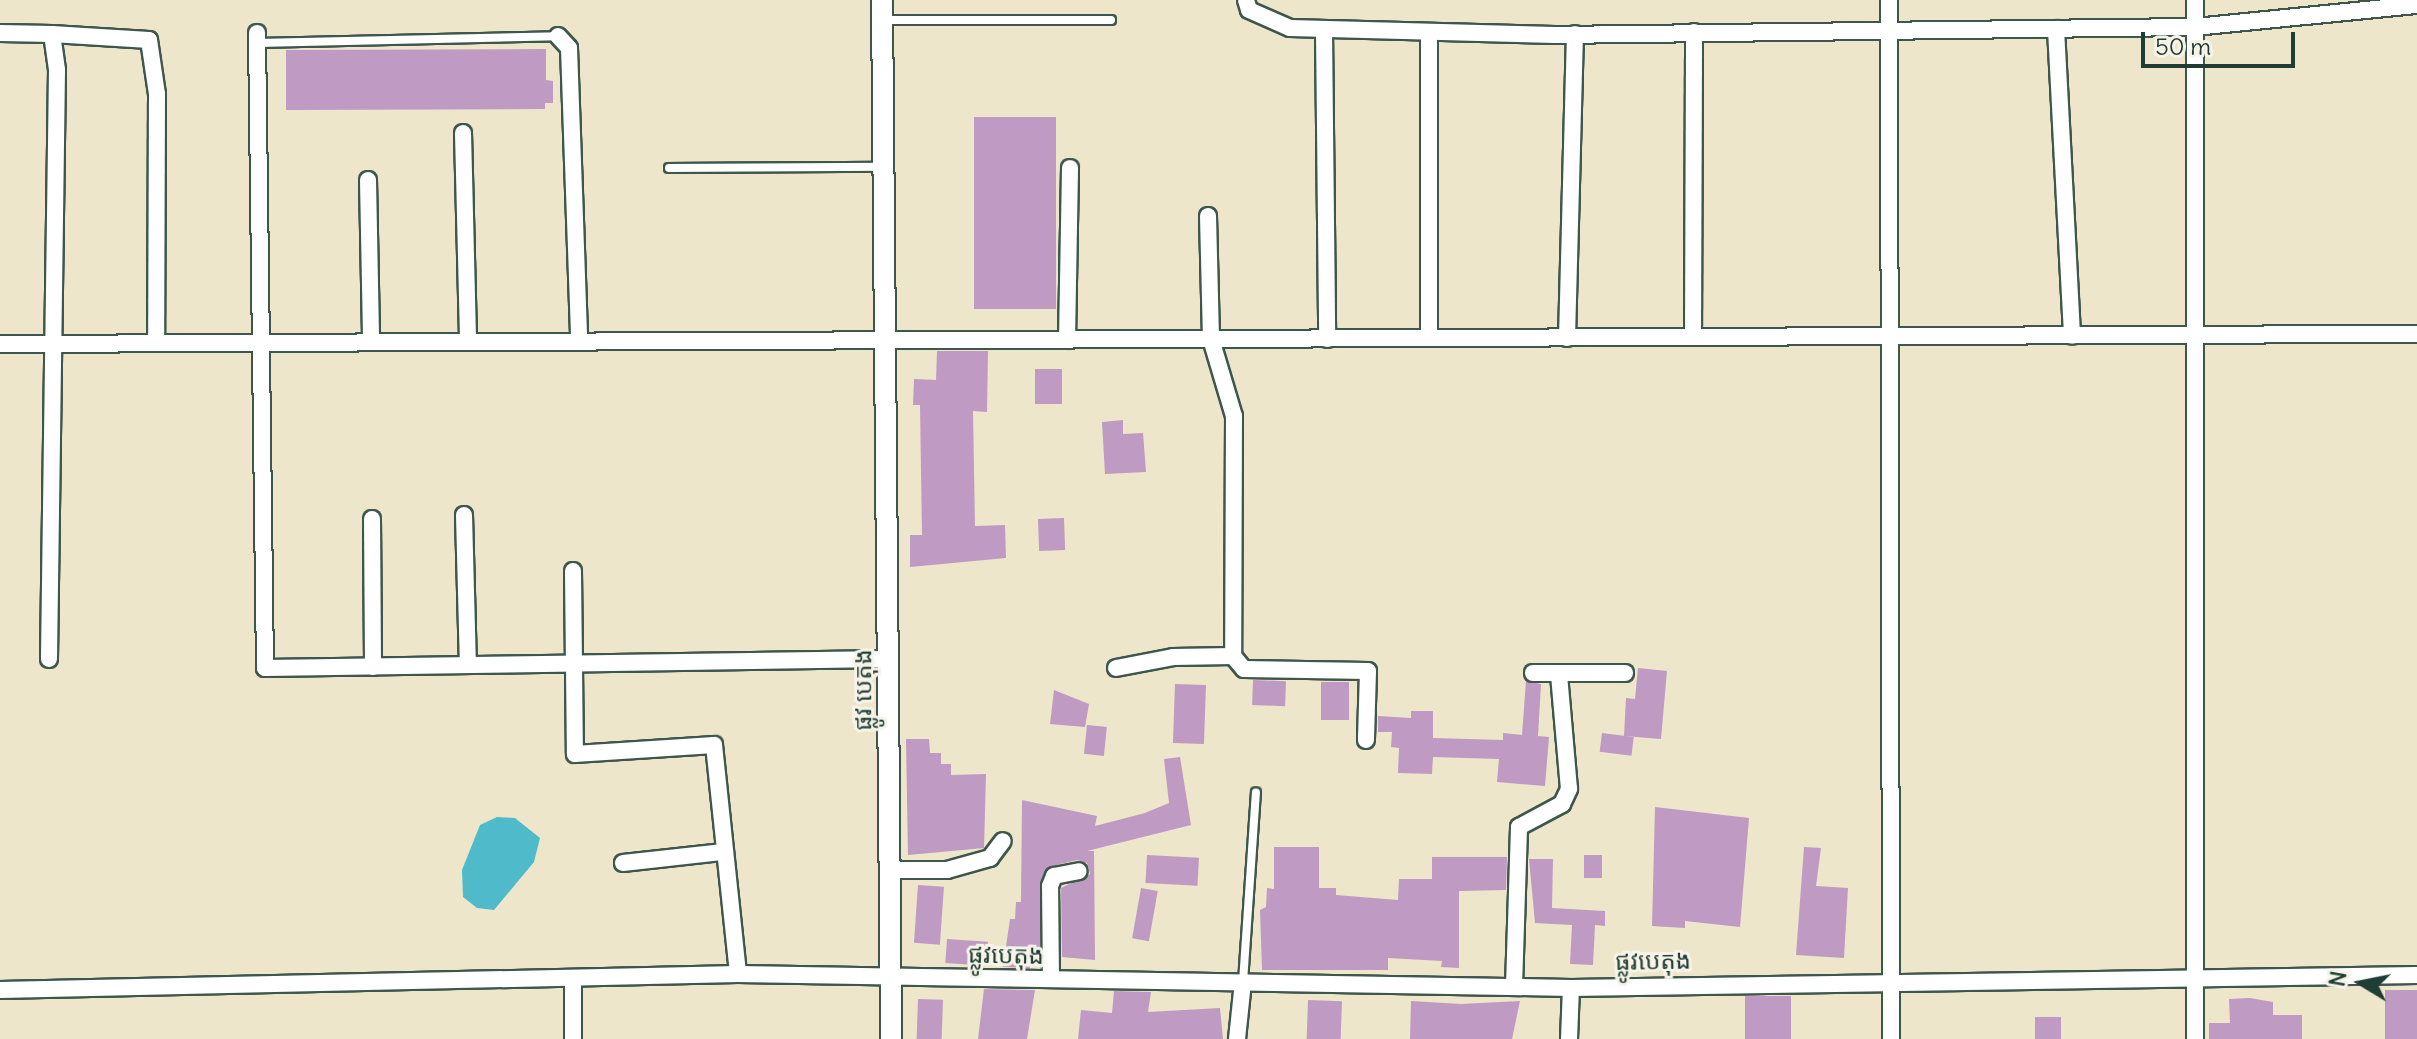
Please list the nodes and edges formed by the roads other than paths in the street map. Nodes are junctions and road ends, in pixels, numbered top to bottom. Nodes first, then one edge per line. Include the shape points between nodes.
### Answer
1 (1246, 0) edge
2 (1889, 0) edge
3 (2195, 0) edge
4 (2417, 5) edge
5 (882, 10) edge
6 (1111, 20) dead end
7 (2195, 27) junction
8 (2056, 29) junction
9 (1324, 30) junction
10 (1889, 30) junction
11 (1429, 32) junction
12 (1694, 32) junction
13 (0, 33) edge
14 (52, 34) junction
15 (1575, 34) junction
16 (558, 36) joint
17 (257, 38) joint
18 (463, 133) dead end
19 (884, 167) junction
20 (669, 168) dead end
21 (1070, 168) dead end
22 (368, 180) dead end
23 (1208, 216) dead end
24 (2417, 334) edge
25 (2072, 336) junction
26 (2196, 336) junction
27 (1693, 337) junction
28 (1892, 337) junction
29 (1429, 338) junction
30 (1567, 338) junction
31 (1211, 339) junction
32 (1327, 339) junction
33 (468, 340) junction
34 (579, 340) junction
35 (886, 340) junction
36 (1067, 340) junction
37 (371, 342) junction
38 (156, 343) junction
39 (261, 343) junction
40 (0, 344) edge
41 (53, 344) junction
42 (464, 515) dead end
43 (372, 519) dead end
44 (573, 571) dead end
45 (1233, 656) junction
46 (49, 659) dead end
47 (888, 659) junction
48 (573, 664) junction
49 (468, 665) junction
50 (373, 667) junction
51 (1116, 668) dead end
52 (1533, 673) dead end
53 (1625, 673) dead end
54 (1559, 674) junction
55 (1366, 740) dead end
56 (1256, 792) dead end
57 (1003, 841) dead end
58 (723, 852) junction
59 (623, 863) dead end
60 (890, 870) junction
61 (1079, 871) dead end
62 (738, 974) junction
63 (2417, 975) edge
64 (891, 977) junction
65 (2195, 977) junction
66 (573, 978) junction
67 (1051, 979) junction
68 (1890, 980) junction
69 (1243, 982) junction
70 (1514, 987) junction
71 (1571, 988) junction
72 (0, 990) edge
73 (573, 1039) edge
74 (891, 1039) edge
75 (1237, 1039) edge
76 (1569, 1039) edge
77 (1891, 1039) edge
78 (2195, 1039) edge

1 - 9 street via 1249,10 1290,28
2 - 10 street
3 - 7 street
4 - 7 street
5 - 6 lane
5 - 19 street, ផ្លូវ បេតុង
7 - 8 street
7 - 26 street
8 - 10 street
8 - 25 street
9 - 11 street
9 - 32 street
10 - 12 street
10 - 28 street
11 - 15 street
11 - 29 street
12 - 15 street
12 - 27 street
13 - 14 street
14 - 38 street via 143,37 151,47 157,94
14 - 41 street via 57,70
15 - 30 street
16 - 17 lane
16 - 34 street via 569,48
17 - 39 street
18 - 33 street
19 - 20 lane
19 - 35 street, ផ្លូវ បេតុង
21 - 36 street
22 - 37 street
23 - 31 street
24 - 26 street
25 - 26 street
25 - 28 street
26 - 65 street
27 - 28 street
27 - 30 street
28 - 68 street
29 - 30 street
29 - 32 street
31 - 32 street
31 - 36 street
31 - 45 street via 1234,416
33 - 34 street
33 - 37 street
34 - 35 street
35 - 36 street
35 - 47 street, ផ្លូវ បេតុង
37 - 39 street
38 - 39 street
38 - 41 street
39 - 50 street via 265,668
40 - 41 street
41 - 46 street
42 - 49 street
43 - 50 street
44 - 48 street
45 - 51 street via 1173,657
45 - 55 street via 1244,669 1368,671
47 - 48 street
47 - 60 street, ផ្លូវ បេតុង
48 - 49 street
48 - 58 street via 575,754 714,745
49 - 50 street
52 - 54 street
53 - 54 street
54 - 70 street via 1569,789 1562,804 1519,827
56 - 69 lane
57 - 60 street via 990,858 947,870
58 - 59 street
58 - 62 street
60 - 64 street, ផ្លូវ បេតុង
61 - 67 street via 1054,876 1050,886
62 - 64 street, ផ្លូវបេតុង
62 - 66 street, ផ្លូវបេតុង
63 - 65 street, ផ្លូវបេតុង
64 - 67 street, ផ្លូវបេតុង
64 - 74 street, ផ្លូវ បេតុង
65 - 68 street, ផ្លូវបេតុង
65 - 78 street
66 - 72 street, ផ្លូវបេតុង
66 - 73 street
67 - 69 street, ផ្លូវបេតុង
68 - 71 street, ផ្លូវបេតុង
68 - 77 street
69 - 70 street, ផ្លូវបេតុង
69 - 75 street
70 - 71 street, ផ្លូវបេតុង
71 - 76 street

